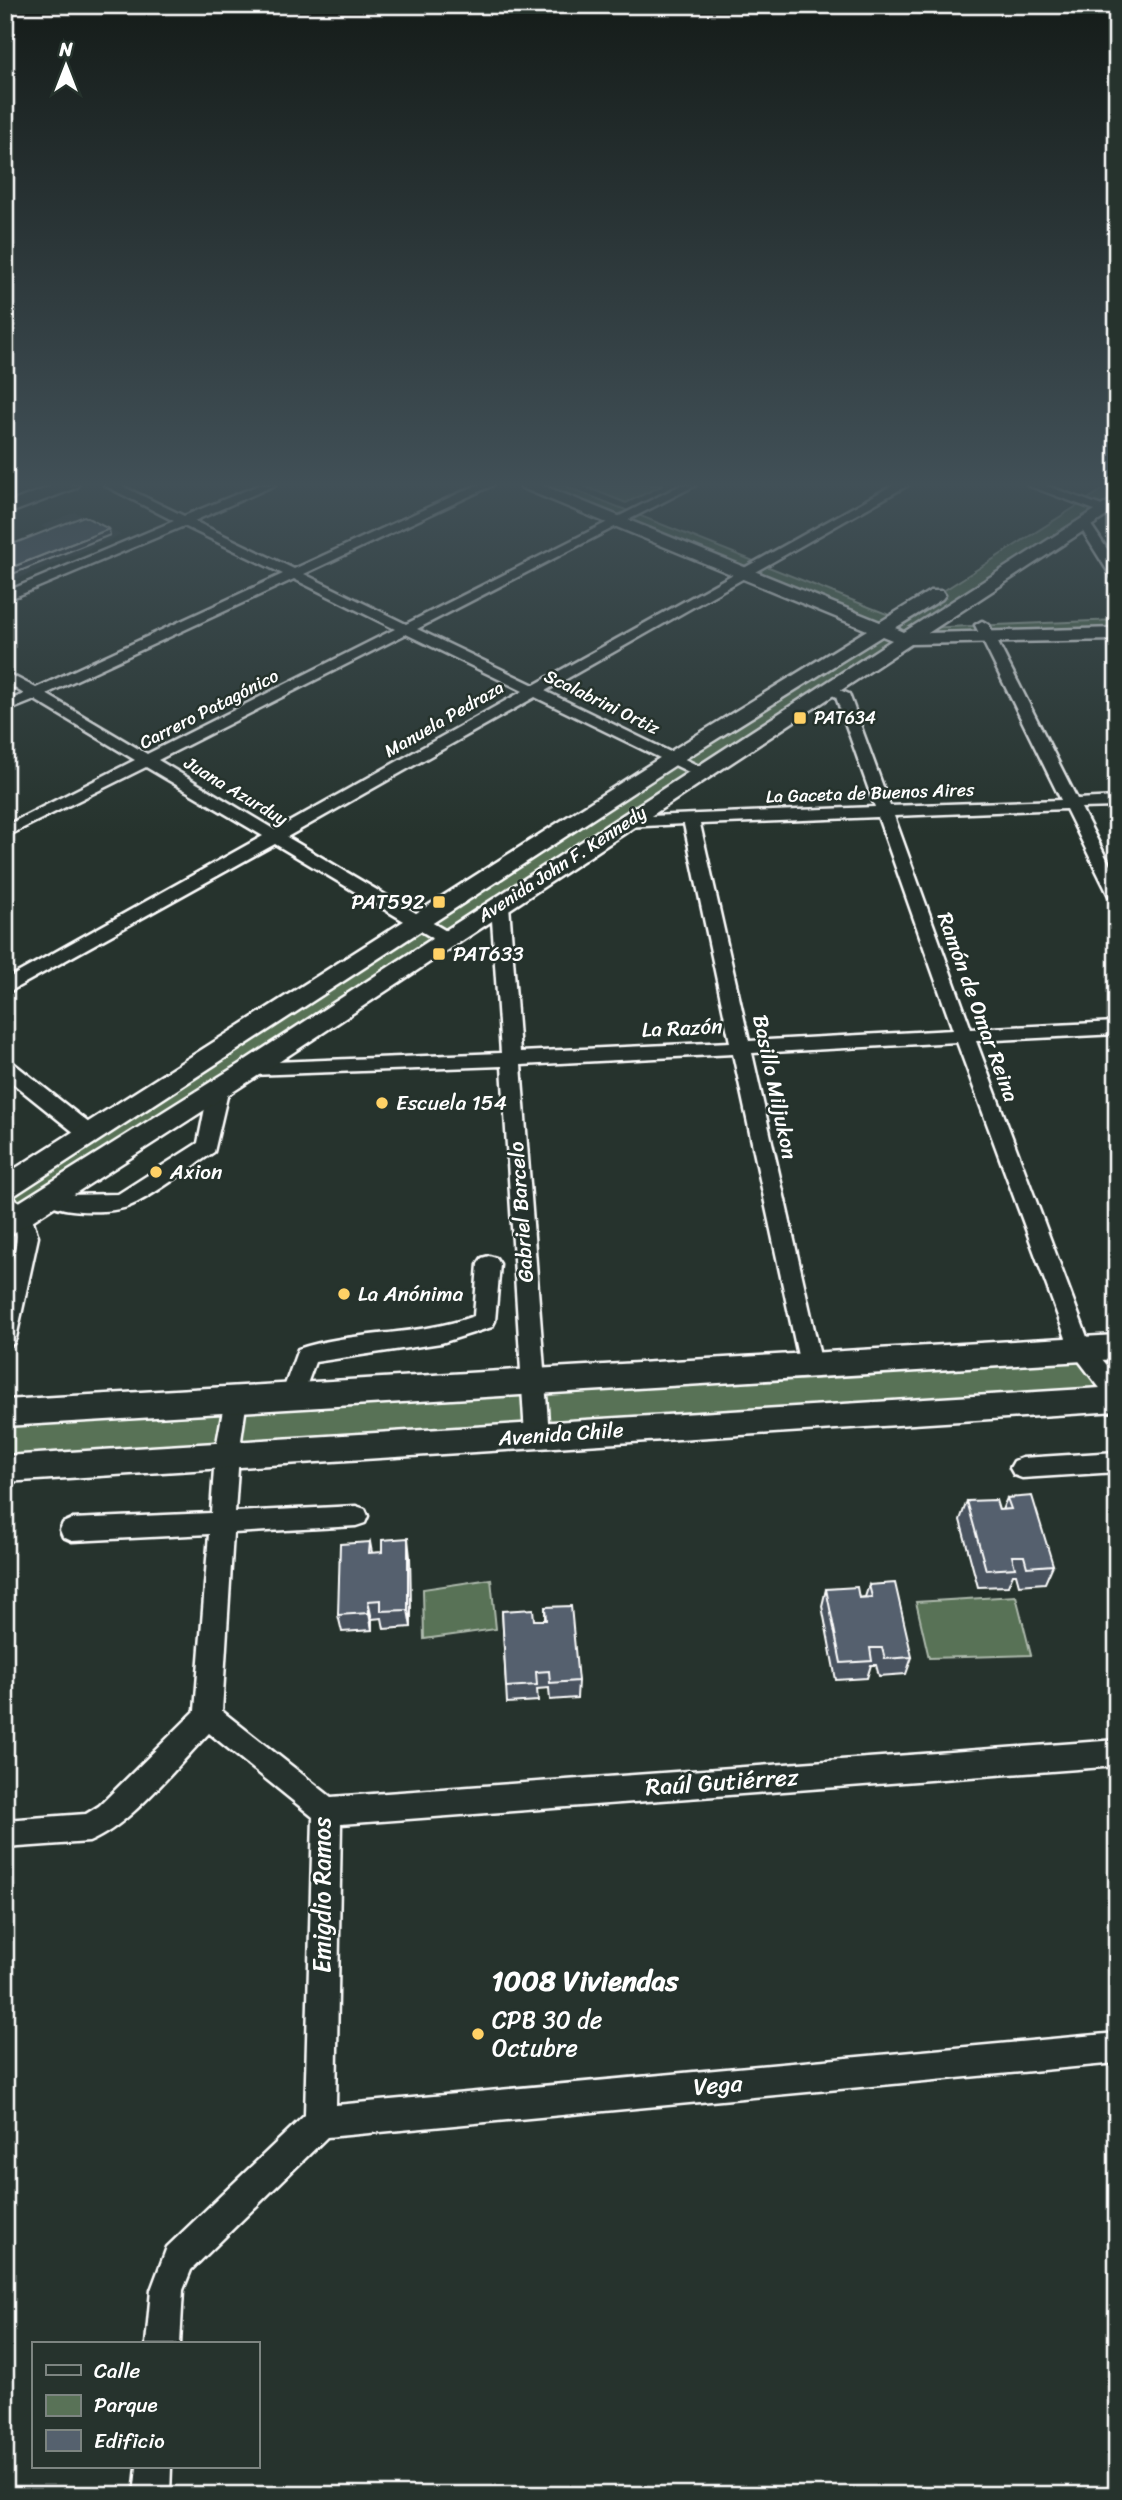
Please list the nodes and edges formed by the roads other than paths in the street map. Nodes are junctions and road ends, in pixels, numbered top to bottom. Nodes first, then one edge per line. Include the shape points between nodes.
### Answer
1 (235, 602) edge
2 (351, 602) edge
3 (464, 602) edge
4 (693, 602) edge
5 (826, 602) edge
6 (844, 602) edge
7 (933, 602) edge
8 (947, 602) edge
9 (1117, 620) edge
10 (902, 628) junction
11 (409, 630) junction
12 (985, 631) junction
13 (1117, 634) edge
14 (5, 676) edge
15 (828, 689) junction
16 (533, 691) junction
17 (36, 694) junction
18 (5, 708) edge
19 (673, 758) junction
20 (148, 761) junction
21 (700, 772) junction
22 (1117, 802) edge
23 (1071, 804) junction
24 (884, 813) junction
25 (691, 820) junction
26 (625, 822) junction
27 (5, 832) edge
28 (276, 838) junction
29 (1117, 896) edge
30 (500, 905) junction
31 (417, 922) junction
32 (447, 939) junction
33 (5, 988) edge
34 (1117, 1028) edge
35 (964, 1035) junction
36 (743, 1048) junction
37 (510, 1059) junction
38 (5, 1067) edge
39 (250, 1069) junction
40 (219, 1088) junction
41 (88, 1133) junction
42 (5, 1188) edge
43 (50, 1196) junction
44 (11, 1213) edge
45 (489, 1264) dead end
46 (5, 1338) edge
47 (1117, 1347) edge
48 (1081, 1349) junction
49 (811, 1365) junction
50 (532, 1382) junction
51 (1117, 1392) edge
52 (292, 1396) junction
53 (236, 1399) junction
54 (1117, 1399) edge
55 (5, 1413) edge
56 (537, 1435) junction
57 (227, 1454) junction
58 (1117, 1462) edge
59 (1022, 1468) dead end
60 (5, 1469) edge
61 (356, 1516) dead end
62 (222, 1522) junction
63 (72, 1530) dead end
64 (208, 1716) junction
65 (1117, 1753) edge
66 (327, 1811) junction
67 (5, 1834) edge
68 (1117, 2048) edge
69 (320, 2122) junction
70 (163, 2342) edge
71 (154, 2468) edge
72 (152, 2495) edge

1 - 17 street
2 - 11 street, Scalabrini Ortiz
3 - 11 street, Carrero Patagónico
4 - 16 street, Manuela Pedraza
5 - 10 main road
6 - 10 main road
7 - 10 main road, Avenida John F. Kennedy
8 - 10 main road, Avenida John F. Kennedy
9 - 12 main road
10 - 12 main road
10 - 15 main road, Avenida John F. Kennedy
10 - 19 main road, Avenida John F. Kennedy
11 - 16 street, Scalabrini Ortiz
11 - 20 street, Carrero Patagónico
12 - 13 main road
12 - 23 street
14 - 17 street, Juana Azurduy
15 - 21 main road, Avenida John F. Kennedy
15 - 24 street, Ramón de Omar Reina via 842,694
16 - 19 street, Scalabrini Ortiz
16 - 28 street, Manuela Pedraza
17 - 18 street
17 - 20 street, Juana Azurduy
19 - 21 street, Scalabrini Ortiz
19 - 31 main road, Avenida John F. Kennedy
20 - 27 street, Carrero Patagónico
20 - 28 street, Juana Azurduy
21 - 26 main road, Avenida John F. Kennedy
22 - 23 street, La Gaceta de Buenos Aires
23 - 24 street, La Gaceta de Buenos Aires
23 - 29 street
24 - 25 street, La Gaceta de Buenos Aires
24 - 35 street, Ramón de Omar Reina
25 - 26 street, La Gaceta de Buenos Aires
25 - 36 street, Basillo Miljukon
26 - 30 main road, Avenida John F. Kennedy
28 - 31 street, Juana Azurduy
28 - 33 street, Manuela Pedraza
30 - 32 main road, Avenida John F. Kennedy
30 - 37 street, Gabriel Barcelo
31 - 32 street, Juana Azurduy
31 - 41 main road, Avenida John F. Kennedy
32 - 39 main road, Avenida John F. Kennedy
34 - 35 street, La Razón
35 - 36 street, La Razón
35 - 48 street, Ramón de Omar Reina
36 - 37 street, La Razón
36 - 49 street, Basillo Miljukon
37 - 39 street, La Razón
37 - 50 street, Gabriel Barcelo
38 - 41 street
39 - 40 main road, Avenida John F. Kennedy
40 - 43 main road, Avenida John F. Kennedy
40 - 43 street via 207,1147 122,1201 63,1203
41 - 42 main road, Avenida John F. Kennedy
43 - 44 main road, Avenida John F. Kennedy
44 - 46 street via 28,1237
45 - 52 street via 484,1321 461,1331 306,1355
47 - 48 main road
48 - 49 main road
48 - 51 street, Ramón de Omar Reina
49 - 50 main road
50 - 52 main road
50 - 56 street, Gabriel Barcelo
52 - 53 main road
53 - 55 main road
53 - 57 street
54 - 56 main road, Avenida Chile
56 - 57 main road, Avenida Chile
57 - 60 main road, Avenida Chile
57 - 62 street
58 - 59 street
61 - 62 street
62 - 63 street
62 - 64 street
64 - 66 street, Emigdio Ramos
64 - 67 street via 109,1816 89,1828
65 - 66 street, Raúl Gutiérrez
66 - 69 street, Emigdio Ramos
68 - 69 street, Vega
69 - 70 street via 179,2259 167,2290
71 - 72 street

